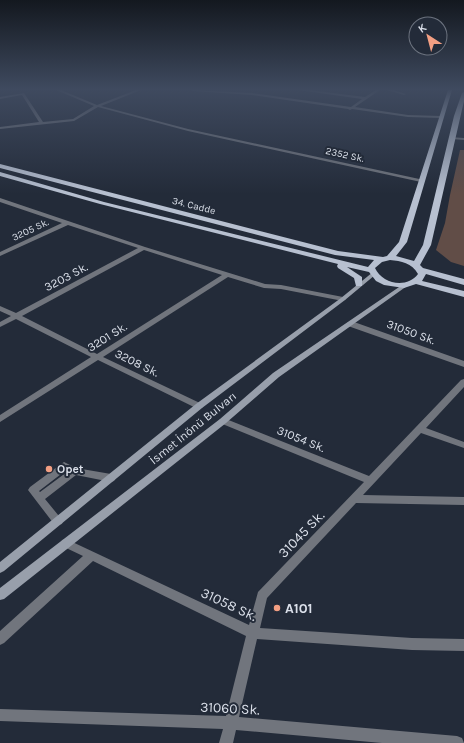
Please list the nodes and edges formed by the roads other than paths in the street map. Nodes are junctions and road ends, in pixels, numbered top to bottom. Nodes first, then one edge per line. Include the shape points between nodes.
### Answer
1 (23, 125) edge
2 (168, 125) edge
3 (438, 125) edge
4 (457, 125) edge
5 (0, 128) edge
6 (452, 138) junction
7 (464, 139) edge
8 (0, 166) edge
9 (0, 174) edge
10 (420, 180) junction
11 (0, 200) edge
12 (68, 223) junction
13 (143, 248) junction
14 (0, 254) edge
15 (329, 259) junction
16 (387, 259) junction
17 (418, 268) junction
18 (372, 272) junction
19 (226, 275) junction
20 (417, 282) junction
21 (464, 282) edge
22 (359, 284) junction
23 (405, 284) junction
24 (464, 294) edge
25 (342, 299) junction
26 (0, 308) edge
27 (17, 316) junction
28 (351, 324) junction
29 (0, 325) edge
30 (97, 357) junction
31 (464, 364) edge
32 (464, 382) edge
33 (199, 406) junction
34 (0, 419) edge
35 (222, 421) junction
36 (419, 429) junction
37 (464, 445) edge
38 (111, 478) junction
39 (371, 481) junction
40 (355, 499) junction
41 (464, 502) edge
42 (58, 521) junction
43 (66, 543) junction
44 (92, 556) junction
45 (0, 568) edge
46 (3, 594) edge
47 (252, 633) junction
48 (0, 639) edge
49 (464, 645) edge
50 (0, 715) edge
51 (231, 723) junction
52 (226, 743) edge
53 (457, 743) edge

1 - 5 street
2 - 10 street, 2352 Sk.
3 - 10 main road
4 - 6 main road
6 - 7 street
6 - 17 main road via 427,245
8 - 16 main road, 34. Cadde via 338,253
9 - 15 main road, 34. Cadde via 102,203
10 - 16 main road via 403,242
11 - 12 street
12 - 13 street
12 - 14 street, 3205 Sk.
13 - 19 street
13 - 27 street, 3203 Sk.
15 - 18 main road, 34. Cadde
15 - 22 main road via 351,271 358,278
16 - 17 main road, 34. Cadde via 404,260
16 - 18 main road via 373,264
17 - 20 main road via 422,274
17 - 21 main road
18 - 22 main road, İsmet İnönü Bulvarı
18 - 23 main road, 34. Cadde via 387,283
19 - 25 street via 264,286
19 - 30 street, 3201 Sk.
20 - 23 main road, 34. Cadde
20 - 24 main road
22 - 25 main road, İsmet İnönü Bulvarı
23 - 28 main road, İsmet İnönü Bulvarı
25 - 33 main road, İsmet İnönü Bulvarı
26 - 27 street, 3208 Sk.
27 - 29 street, 3203 Sk.
27 - 30 street, 3208 Sk.
28 - 31 street, 31050 Sk.
28 - 35 main road, İsmet İnönü Bulvarı via 276,375
30 - 33 street, 3208 Sk.
30 - 34 street, 3201 Sk.
32 - 36 street, 31045 Sk.
33 - 38 main road, İsmet İnönü Bulvarı
35 - 39 street, 31054 Sk.
35 - 43 main road, İsmet İnönü Bulvarı
36 - 37 street
36 - 39 street, 31045 Sk.
38 - 42 main road, İsmet İnönü Bulvarı
38 - 42 street via 74,471 39,498
39 - 40 street, 31045 Sk.
40 - 41 street
40 - 47 street, 31045 Sk. via 262,596
42 - 45 main road, İsmet İnönü Bulvarı
43 - 44 street, 31058 Sk.
43 - 46 main road, İsmet İnönü Bulvarı
44 - 47 street, 31058 Sk.
44 - 48 street
47 - 49 street, 31058 Sk.
47 - 51 street, 31045 Sk.
50 - 51 street, 31060 Sk.
51 - 52 street, 31045 Sk.
51 - 53 street, 31060 Sk.

